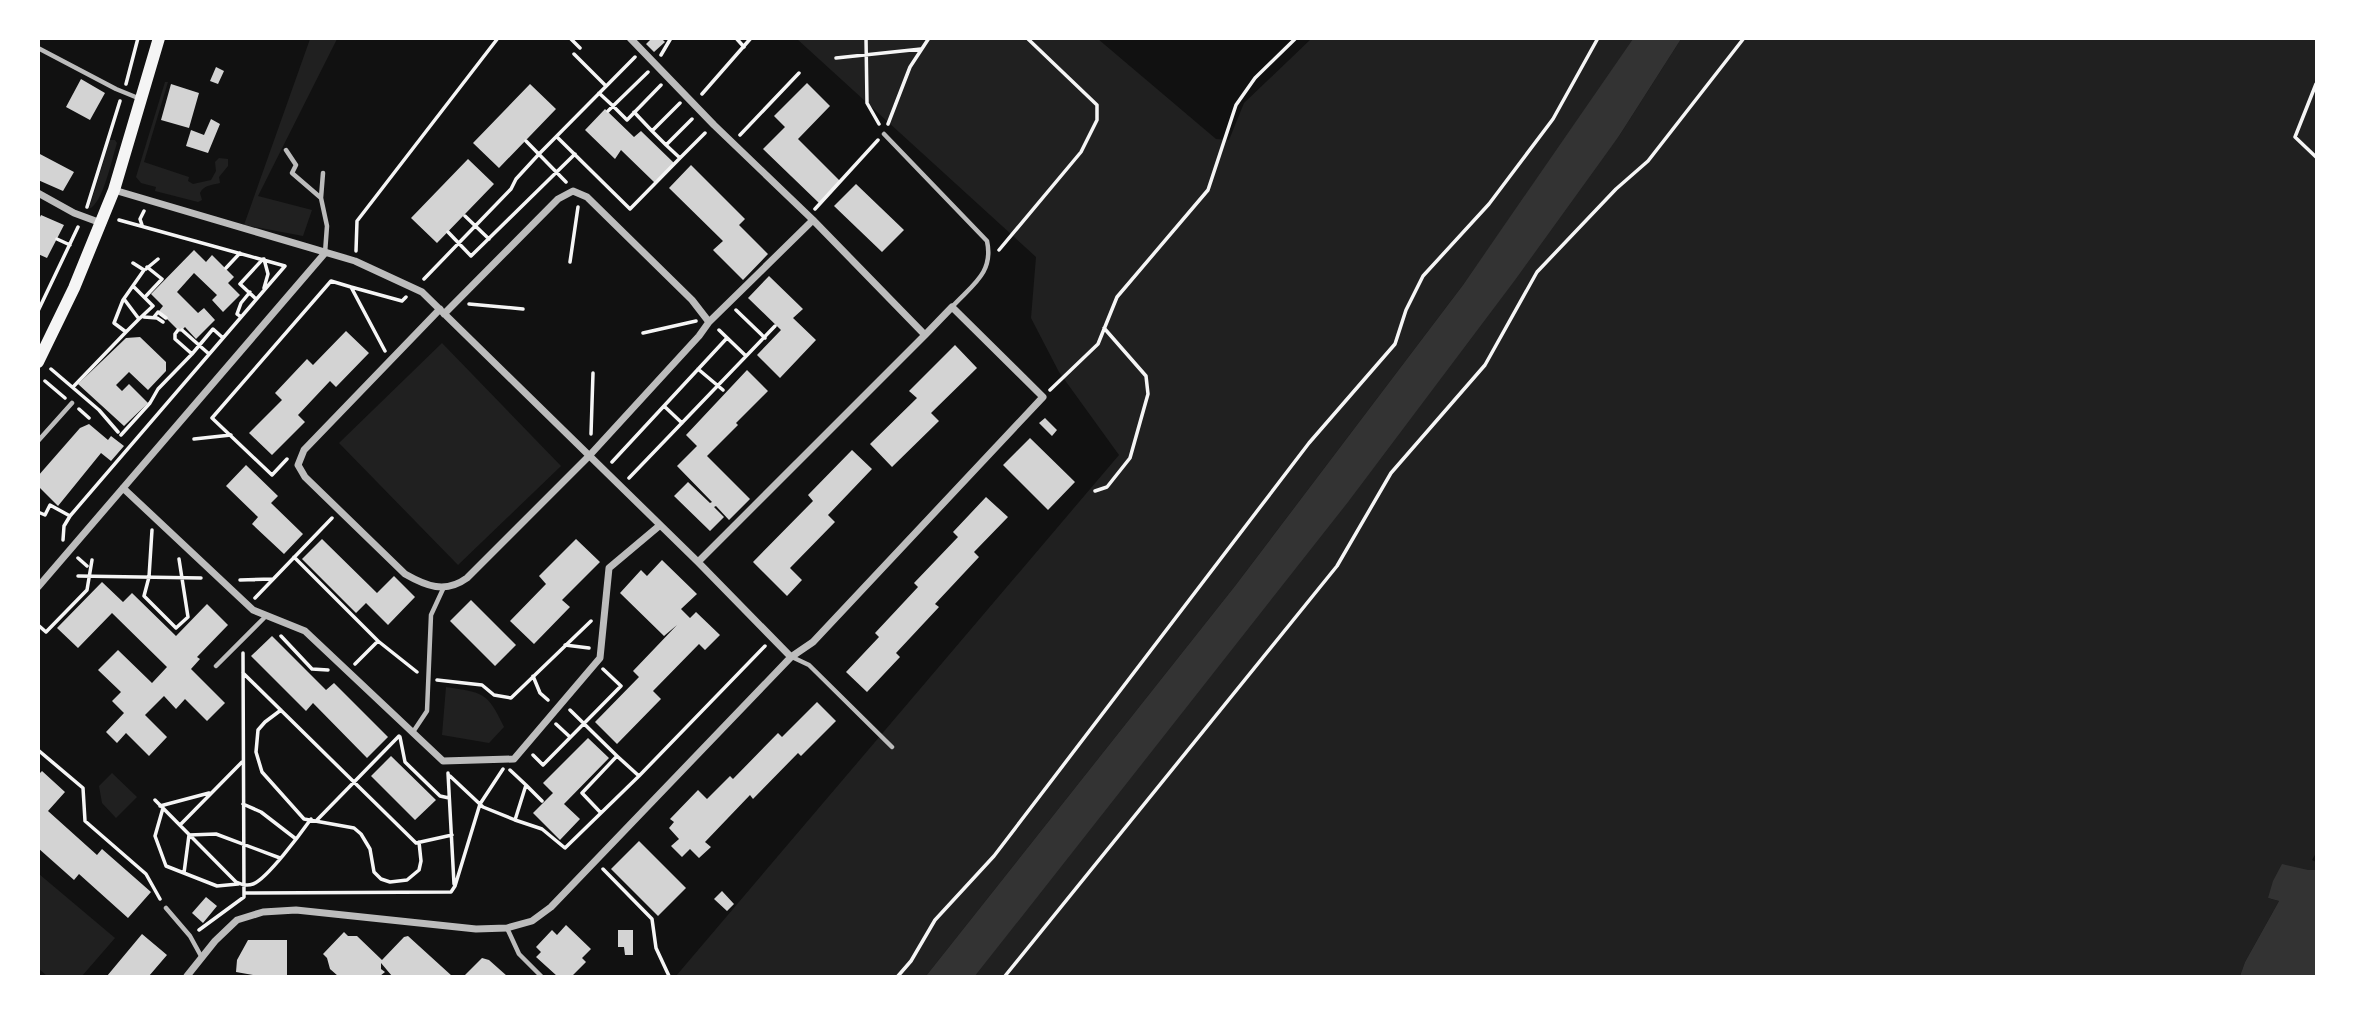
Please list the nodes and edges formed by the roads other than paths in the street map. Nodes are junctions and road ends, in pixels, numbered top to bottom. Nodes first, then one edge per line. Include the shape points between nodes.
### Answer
1 (159, 38) edge
2 (630, 38) edge
3 (38, 48) edge
4 (141, 99) junction
5 (884, 134) road end
6 (286, 150) dead end
7 (323, 173) dead end
8 (114, 190) junction
9 (38, 193) edge
10 (321, 198) junction
11 (813, 220) junction
12 (101, 223) junction
13 (325, 253) junction
14 (953, 307) junction
15 (442, 312) junction
16 (708, 320) junction
17 (925, 335) junction
18 (38, 362) edge
19 (72, 403) dead end
20 (38, 441) edge
21 (589, 456) junction
22 (123, 488) junction
23 (659, 526) junction
24 (698, 562) junction
25 (38, 587) edge
26 (443, 589) junction
27 (266, 615) junction
28 (791, 657) junction
29 (216, 666) dead end
30 (410, 729) junction
31 (892, 747) dead end
32 (166, 908) road end
33 (507, 928) junction
34 (201, 956) junction
35 (187, 976) edge
36 (541, 976) edge

1 - 4 main road
2 - 11 street
3 - 4 lane
4 - 8 main road
5 - 14 lane via 987,241 990,256 986,270
6 - 10 lane via 296,166 292,173
7 - 10 lane
8 - 12 main road
8 - 13 street
9 - 12 street
10 - 13 lane via 327,226
11 - 16 street
11 - 17 street
12 - 18 main road
13 - 15 street via 355,261 422,292
13 - 22 street
14 - 17 street
14 - 28 street via 1043,397 813,642
15 - 16 street via 558,199 573,191 587,197
15 - 21 street
15 - 26 street via 304,450 298,465 338,511 405,574
16 - 21 street via 699,336
17 - 24 street
19 - 20 lane
21 - 23 street
21 - 26 street via 467,578
22 - 25 street
22 - 27 street via 253,610
23 - 24 street
23 - 30 street via 610,568 600,659 514,759 443,761
24 - 28 street
26 - 30 lane via 431,615 426,710
27 - 29 lane
27 - 30 street via 305,631
28 - 31 lane via 809,665
28 - 33 street via 551,907 531,921
32 - 34 lane
33 - 34 street via 476,929 296,910 263,912 237,920
33 - 36 lane via 519,954
34 - 35 street

